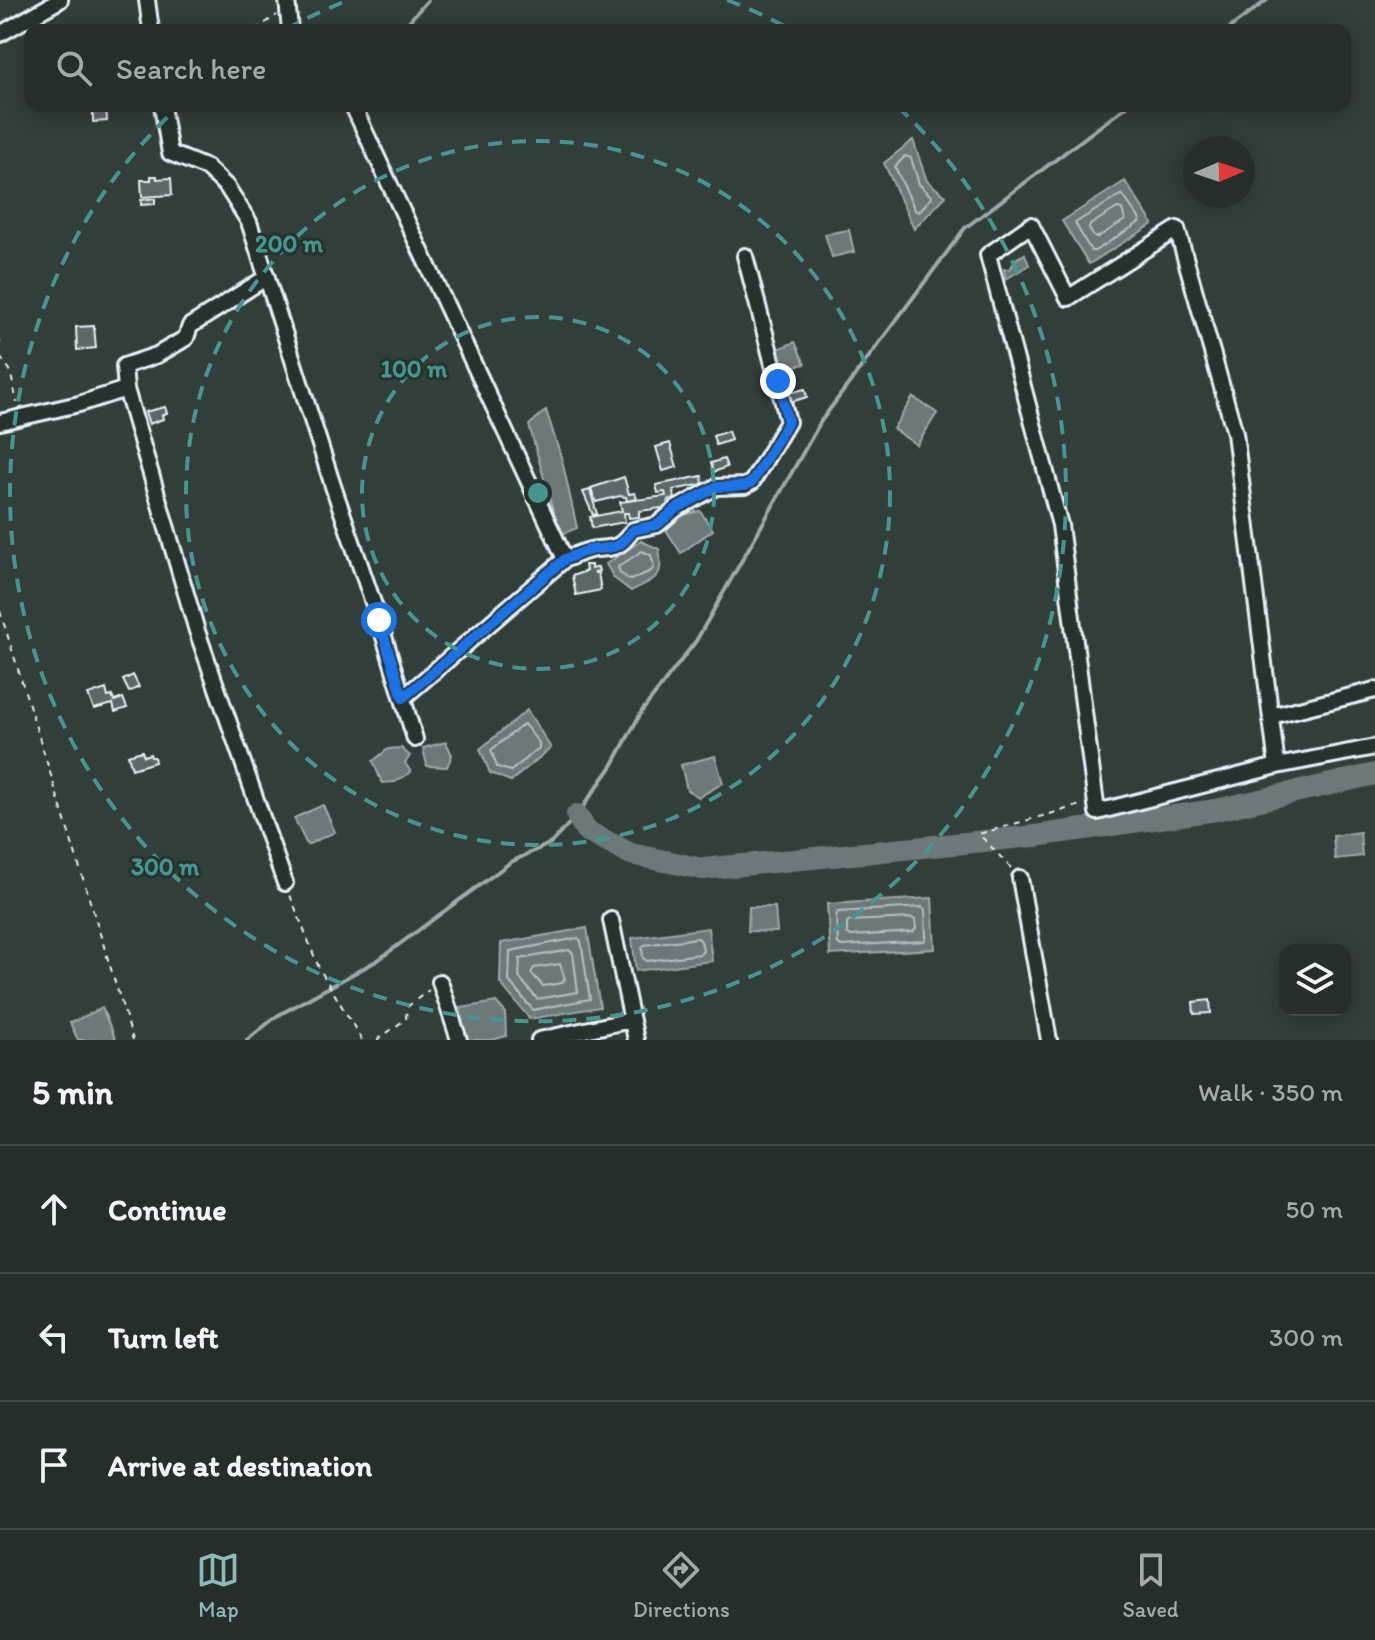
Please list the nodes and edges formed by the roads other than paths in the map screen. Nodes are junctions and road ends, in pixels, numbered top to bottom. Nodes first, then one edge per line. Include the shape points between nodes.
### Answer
1 (60, 0) edge
2 (147, 0) edge
3 (287, 4) edge
4 (150, 24) edge
5 (289, 24) edge
6 (0, 34) edge
7 (163, 112) edge
8 (356, 112) edge
9 (745, 256) dead end
10 (267, 277) junction
11 (126, 389) junction
12 (0, 422) edge
13 (565, 559) junction
14 (1375, 690) edge
15 (403, 698) junction
16 (1271, 716) junction
17 (415, 739) dead end
18 (1375, 747) edge
19 (1277, 766) junction
20 (1020, 878) road end
21 (285, 883) road end
22 (611, 920) dead end
23 (440, 982) road end
24 (631, 1020) junction
25 (459, 1040) edge
26 (539, 1040) edge
27 (636, 1040) edge
28 (1049, 1040) edge

1 - 6 street
2 - 4 street
3 - 5 street
7 - 10 street via 170,153 207,168 227,187 249,222
8 - 13 street
9 - 13 street via 787,413 783,432 752,482 716,487 657,525 633,530 624,543
10 - 11 street via 190,326 186,338 173,347 124,366
10 - 15 street
11 - 12 street
11 - 21 street via 197,631
13 - 15 street
14 - 16 street
15 - 17 street
16 - 19 street
16 - 19 street via 1235,433 1177,229 1068,298 1031,225 988,255 1060,525 1097,812
18 - 19 street
20 - 28 street
22 - 24 street
23 - 25 street
24 - 26 street
24 - 27 street

